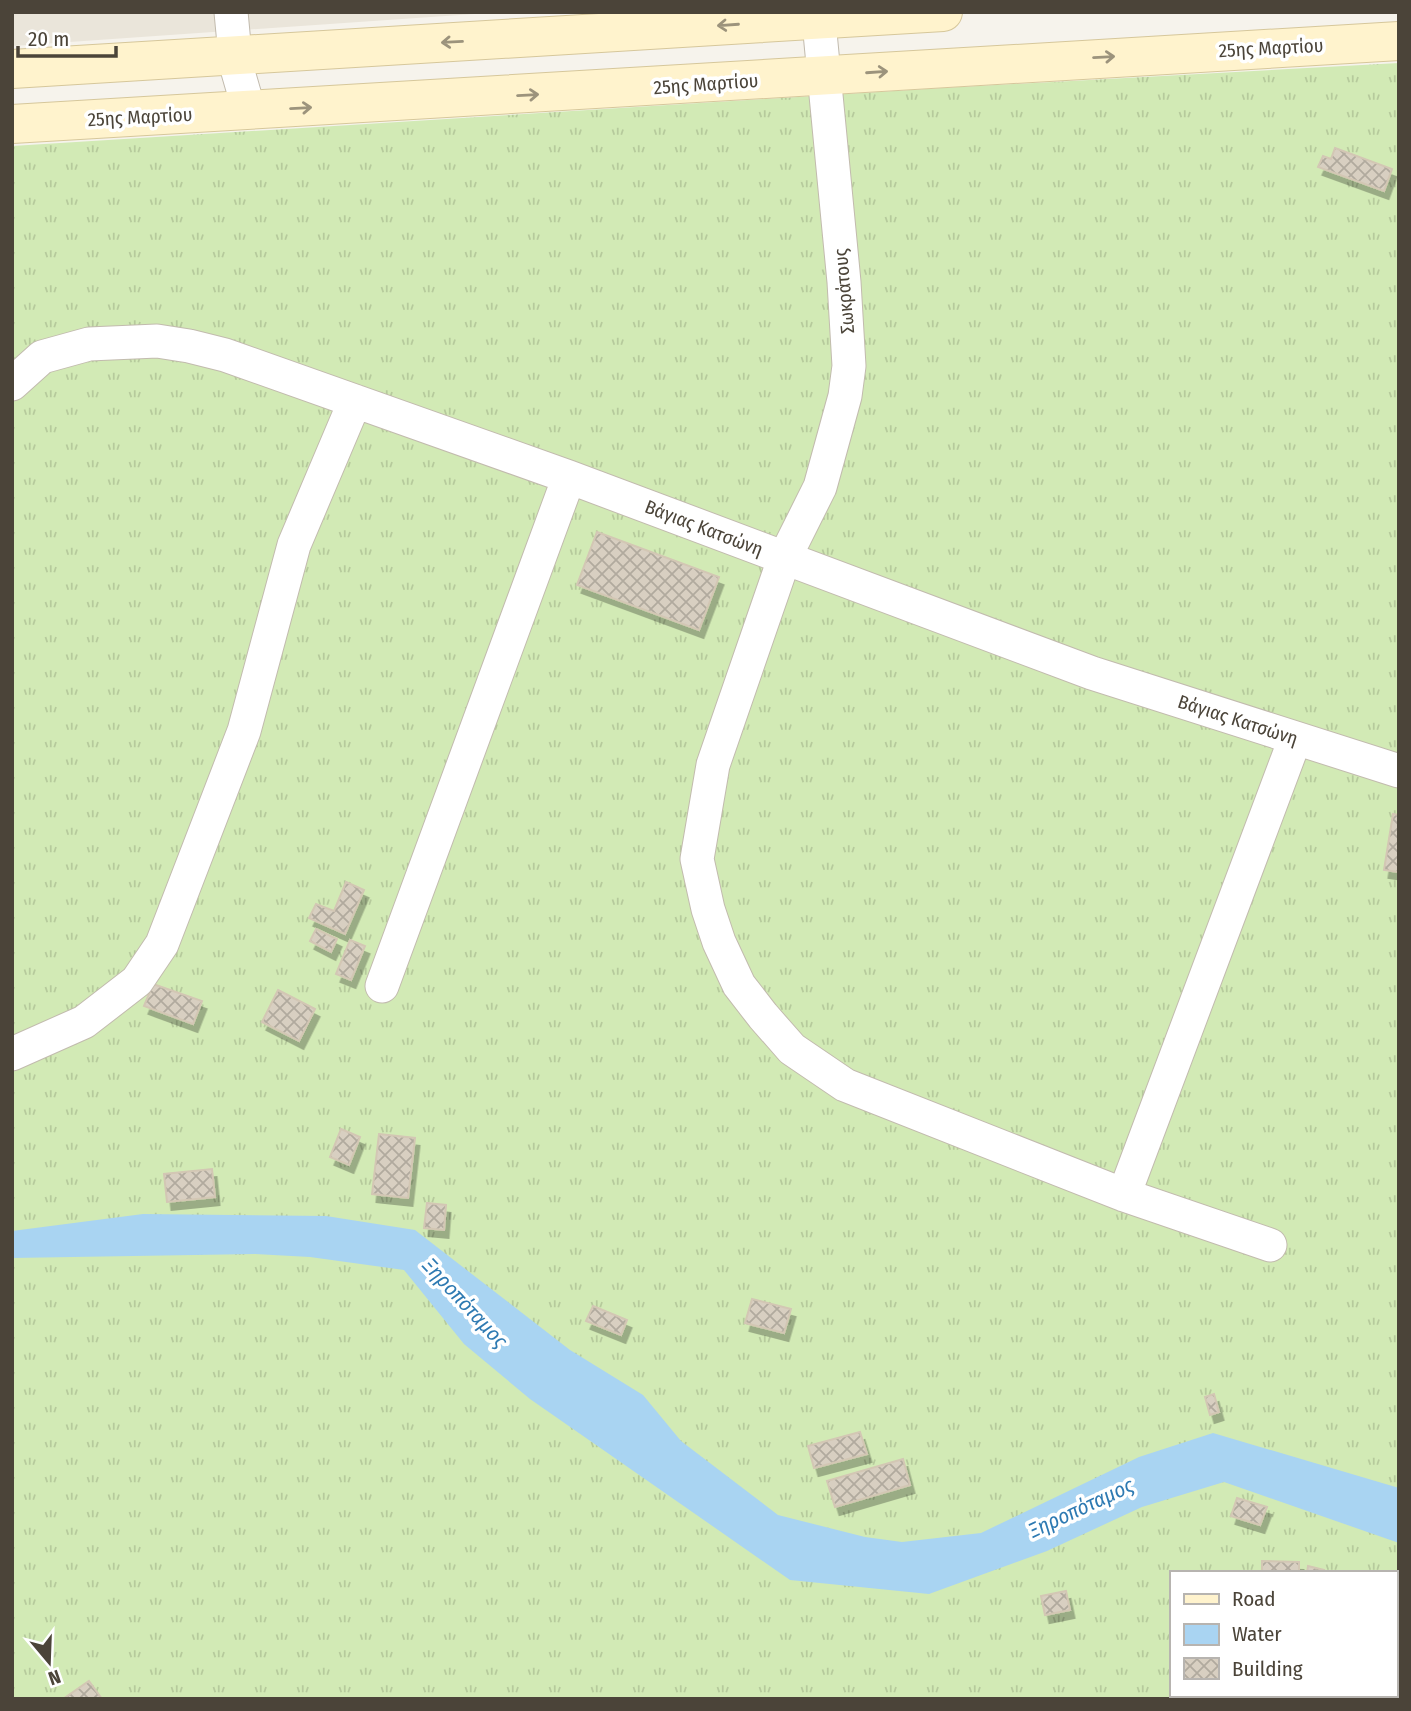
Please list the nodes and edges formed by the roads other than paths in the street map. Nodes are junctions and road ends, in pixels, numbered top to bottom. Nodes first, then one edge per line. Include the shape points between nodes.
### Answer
1 (231, 12) edge
2 (943, 12) edge
3 (818, 16) edge
4 (592, 23) edge
5 (1399, 41) edge
6 (234, 55) junction
7 (12, 69) edge
8 (824, 76) junction
9 (249, 110) junction
10 (12, 124) edge
11 (12, 384) edge
12 (355, 401) junction
13 (569, 477) junction
14 (784, 559) junction
15 (1295, 739) junction
16 (1399, 771) edge
17 (383, 986) dead end
18 (12, 1054) edge
19 (1124, 1195) junction
20 (1269, 1245) dead end

1 - 6 street
2 - 3 street
3 -> 4 street
3 - 8 street, Σωκράτους
4 -> 6 street
8 -> 5 street, 25ης Μαρτίου
6 - 7 street
6 - 9 street
9 -> 8 street, 25ης Μαρτίου
8 - 14 street, Σωκράτους via 849,366 820,487
9 - 10 street, 25ης Μαρτίου
11 - 12 street, Βάγιας Κατσώνη via 42,358 89,344 157,341 225,355
12 - 13 street, Βάγιας Κατσώνη
12 - 18 street via 294,545 244,731 162,944 137,981 84,1022
13 - 14 street, Βάγιας Κατσώνη
13 - 17 street
14 - 15 street, Βάγιας Κατσώνη via 1092,673
14 - 19 street, Σωκράτους via 713,765 699,844 699,870 708,909 738,985 793,1049 845,1085
15 - 16 street, Βάγιας Κατσώνη
15 - 19 street
19 - 20 street, Σωκράτους

